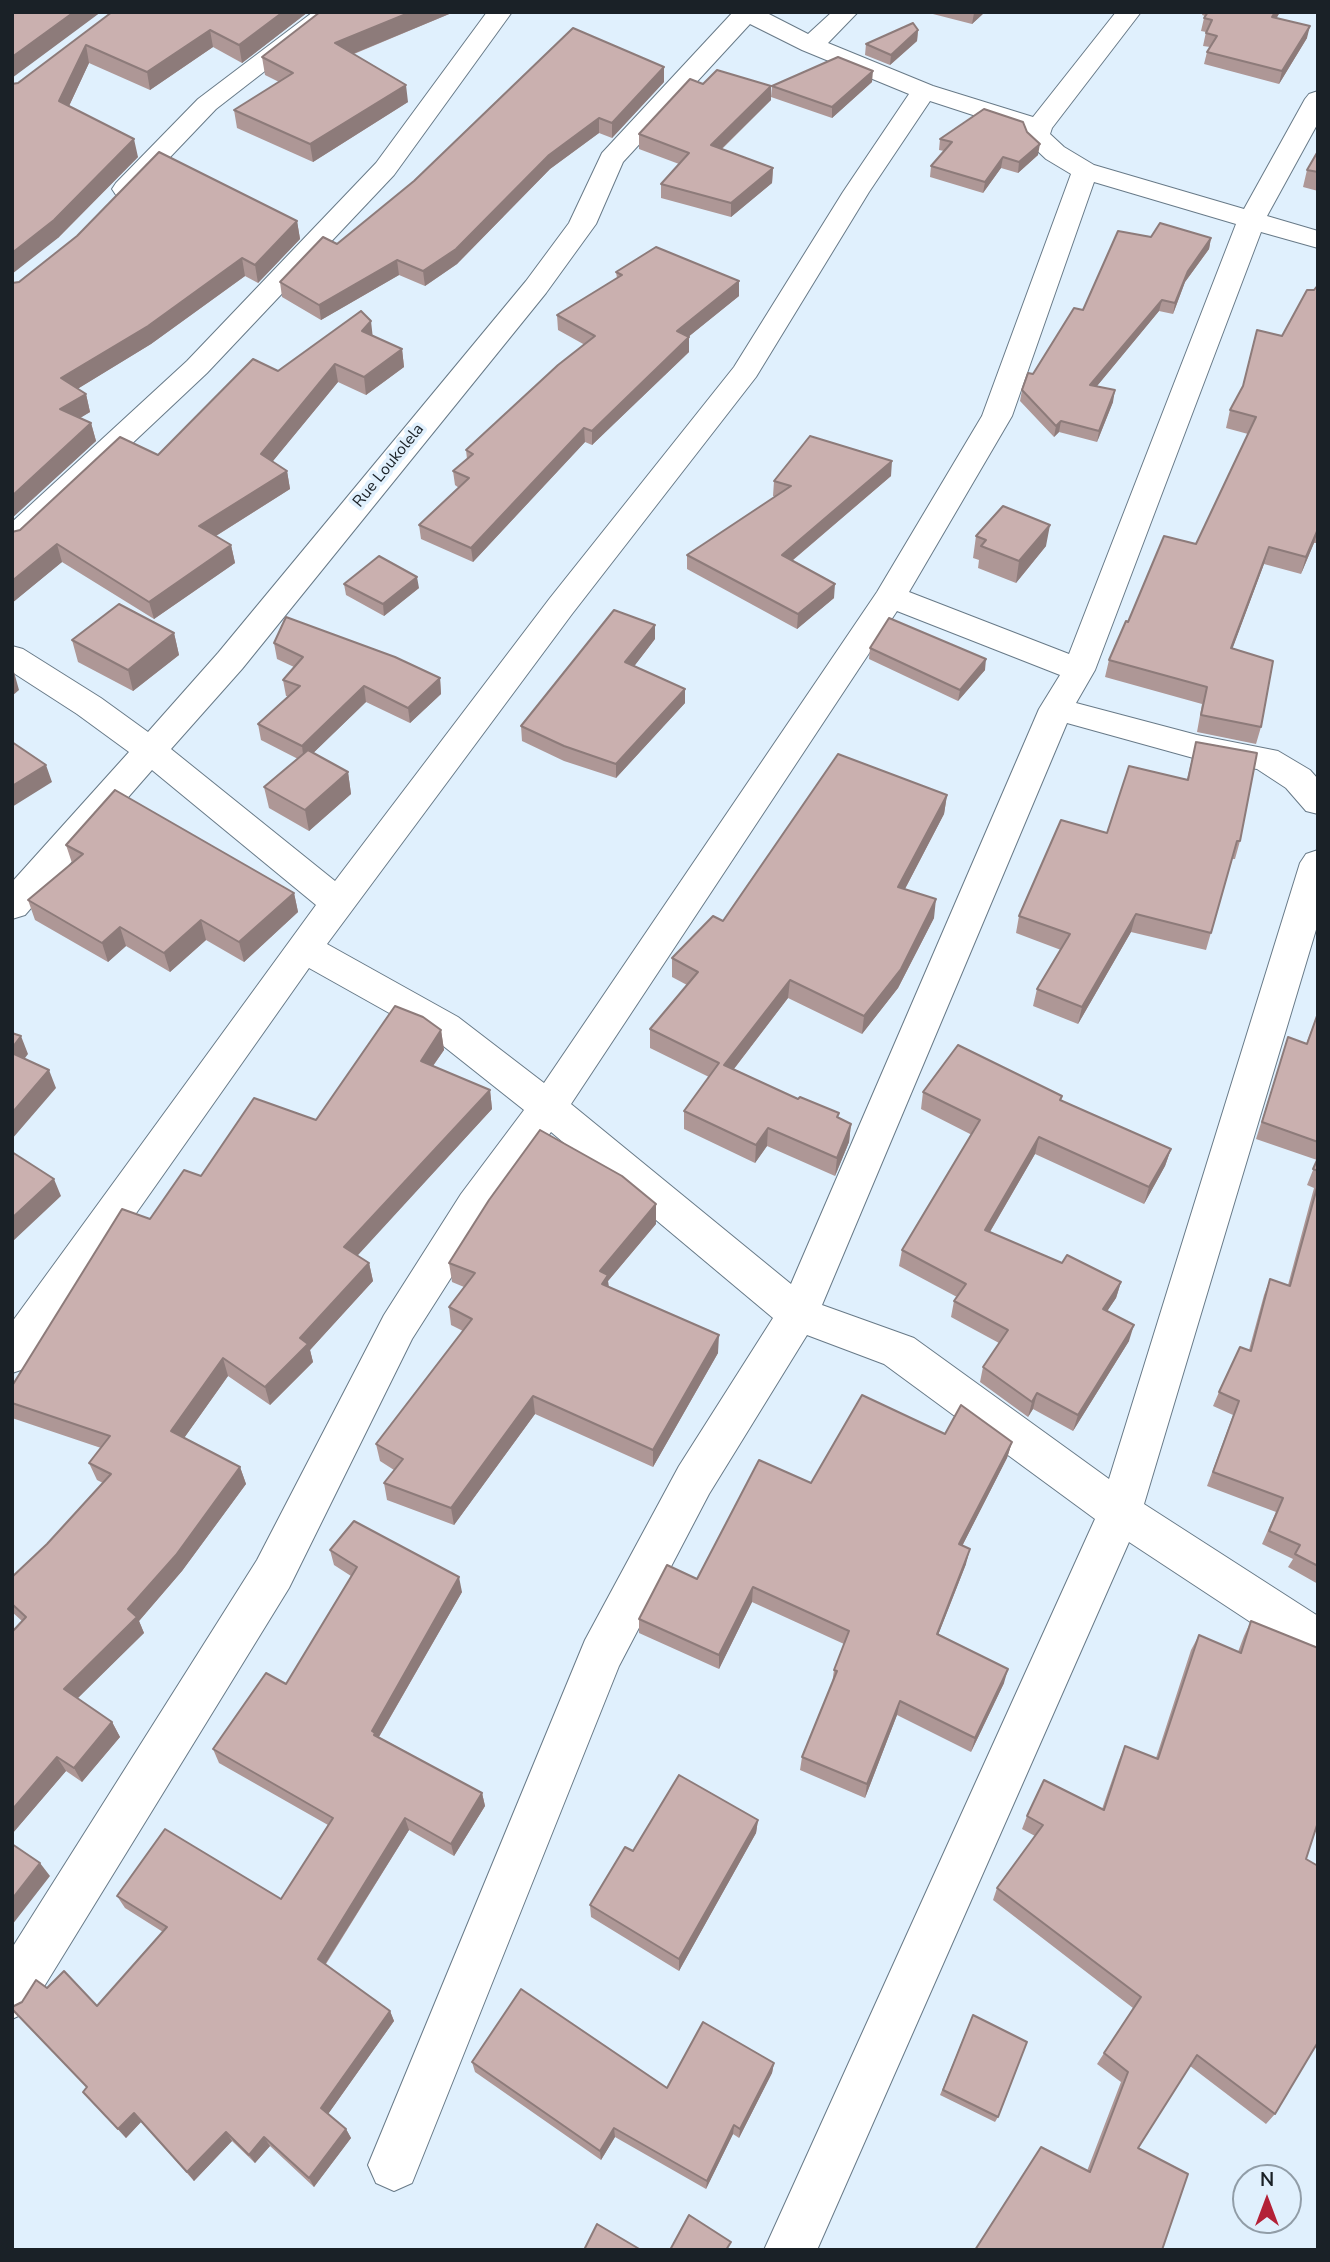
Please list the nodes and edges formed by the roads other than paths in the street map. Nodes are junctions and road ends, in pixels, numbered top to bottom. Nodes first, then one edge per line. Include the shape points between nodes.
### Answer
1 (330, 12) edge
2 (500, 12) edge
3 (846, 12) edge
4 (1129, 12) edge
5 (746, 13) edge
6 (811, 45) junction
7 (924, 91) junction
8 (1318, 99) edge
9 (1039, 127) junction
10 (1085, 171) junction
11 (106, 208) edge
12 (1252, 219) junction
13 (1318, 240) edge
14 (12, 539) edge
15 (890, 597) junction
16 (12, 657) edge
17 (1079, 670) junction
18 (1056, 709) junction
19 (151, 751) junction
20 (1318, 802) edge
21 (1318, 863) edge
22 (338, 903) junction
23 (12, 906) edge
24 (304, 948) junction
25 (548, 1107) junction
26 (798, 1314) junction
27 (12, 1355) edge
28 (1120, 1512) junction
29 (1318, 1641) edge
30 (12, 1994) edge
31 (394, 2165) dead end
32 (790, 2250) edge

1 - 11 street via 207,104
2 - 14 street via 384,169 197,367
3 - 6 street
4 - 9 street
5 - 6 street
5 - 19 street, Rue Loukolela via 611,159 582,224 536,287
6 - 7 street
7 - 9 street
7 - 22 street via 746,371 561,606
8 - 12 street
9 - 10 street via 1037,136 1046,146
10 - 12 street
10 - 15 street via 997,415
12 - 13 street
12 - 17 street
15 - 17 street
15 - 25 street
16 - 19 street
17 - 18 street
18 - 20 street via 1197,747 1265,759 1297,779
18 - 26 street
19 - 22 street
19 - 23 street, Rue Loukolela
21 - 28 street
22 - 24 street
24 - 25 street via 445,1027
24 - 27 street
25 - 26 street
25 - 30 street via 475,1206 398,1327 273,1574
26 - 28 street via 900,1352
26 - 31 street via 694,1480 601,1655
28 - 29 street
28 - 32 street

